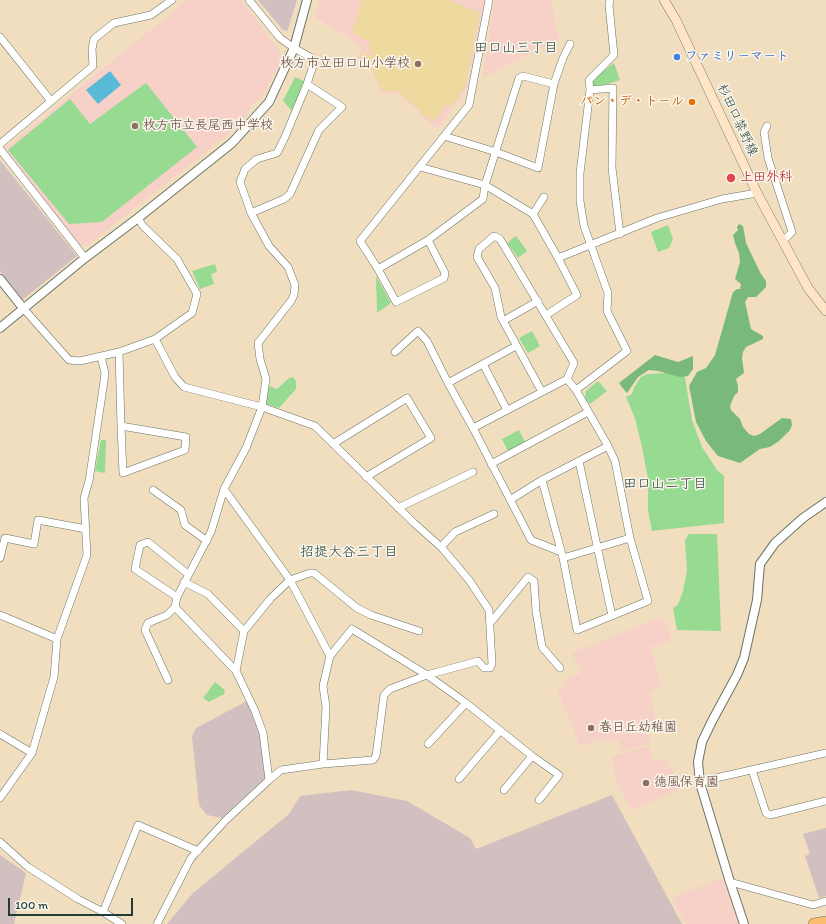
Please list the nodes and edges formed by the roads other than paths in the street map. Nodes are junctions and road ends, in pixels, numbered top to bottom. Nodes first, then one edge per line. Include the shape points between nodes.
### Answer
1 (172, 0) edge
2 (249, 0) edge
3 (307, 0) edge
4 (489, 0) edge
5 (610, 0) edge
6 (664, 0) edge
7 (164, 2) edge
8 (0, 37) edge
9 (570, 44) dead end
10 (294, 48) junction
11 (307, 84) junction
12 (554, 84) junction
13 (590, 90) junction
14 (52, 100) junction
15 (767, 126) dead end
16 (444, 136) junction
17 (0, 144) edge
18 (0, 150) edge
19 (496, 152) junction
20 (420, 167) junction
21 (485, 185) junction
22 (757, 194) junction
23 (544, 197) dead end
24 (251, 213) junction
25 (533, 214) junction
26 (138, 218) junction
27 (620, 234) junction
28 (428, 240) junction
29 (784, 240) junction
30 (590, 245) junction
31 (85, 258) junction
32 (558, 258) junction
33 (378, 269) junction
34 (0, 279) edge
35 (538, 301) junction
36 (23, 308) junction
37 (826, 311) edge
38 (546, 315) junction
39 (503, 321) junction
40 (0, 328) edge
41 (155, 339) junction
42 (516, 346) junction
43 (119, 352) junction
44 (395, 352) dead end
45 (102, 357) junction
46 (483, 364) junction
47 (567, 379) junction
48 (448, 383) junction
49 (576, 390) junction
50 (542, 392) junction
51 (262, 406) junction
52 (507, 410) junction
53 (588, 412) junction
54 (121, 426) junction
55 (473, 428) junction
56 (333, 444) junction
57 (608, 446) junction
58 (579, 461) junction
59 (491, 464) junction
60 (473, 472) dead end
61 (366, 477) junction
62 (542, 480) junction
63 (224, 489) junction
64 (153, 490) dead end
65 (510, 500) junction
66 (826, 502) edge
67 (398, 508) junction
68 (494, 514) dead end
69 (86, 529) junction
70 (630, 538) junction
71 (206, 541) junction
72 (441, 547) junction
73 (597, 548) junction
74 (562, 555) junction
75 (0, 558) edge
76 (188, 574) junction
77 (290, 580) junction
78 (184, 582) junction
79 (177, 597) junction
80 (175, 607) junction
81 (0, 615) edge
82 (612, 616) junction
83 (491, 622) junction
84 (244, 631) junction
85 (419, 631) dead end
86 (57, 639) junction
87 (330, 656) junction
88 (560, 668) dead end
89 (236, 672) junction
90 (427, 675) junction
91 (168, 680) dead end
92 (466, 703) junction
93 (500, 731) junction
94 (0, 734) edge
95 (428, 744) dead end
96 (826, 753) edge
97 (32, 754) junction
98 (532, 756) junction
99 (323, 764) junction
100 (752, 770) junction
101 (459, 778) dead end
102 (269, 780) junction
103 (700, 783) junction
104 (504, 790) dead end
105 (0, 798) edge
106 (539, 800) dead end
107 (826, 801) edge
108 (0, 842) edge
109 (198, 851) junction
110 (730, 882) junction
111 (826, 901) edge
112 (103, 912) junction
113 (826, 922) edge
114 (122, 924) edge
115 (157, 924) edge
116 (744, 924) edge
117 (814, 924) edge

1 - 7 street
2 - 10 street via 280,38
3 - 10 street
4 - 16 street via 469,105
5 - 13 street via 614,55 589,80
6 - 22 main road, 杉田口禁野線 via 676,20
7 - 14 street via 151,15 114,23 94,39 93,66
8 - 14 street
9 - 12 street
10 - 11 street via 310,57 314,63
10 - 26 street via 269,102 232,143
11 - 24 street via 277,153 257,159 245,169 240,182
11 - 24 street via 342,107 319,130 290,194
12 - 19 street via 523,76 519,78
12 - 19 street via 538,168
13 - 27 street via 613,88 612,168
13 - 30 street via 580,173 580,200
14 - 17 street
15 - 29 street via 764,132 768,158 792,232
16 - 19 street
16 - 20 street
18 - 31 street
19 - 21 street
20 - 21 street
20 - 33 street via 360,242
21 - 25 street
21 - 28 street via 483,199
22 - 27 street via 722,199 657,218
22 - 29 main road, 杉田口禁野線
23 - 25 street
24 - 51 street via 269,246 288,267 295,285 291,301 258,343 266,379
25 - 32 street
26 - 31 street
26 - 41 street via 177,259 197,294 192,313
27 - 30 street
28 - 33 street
28 - 33 street via 446,273 444,278 396,302
29 - 37 main road, 杉田口禁野線 via 808,288
30 - 32 street
30 - 49 street via 608,293 607,311 627,351
31 - 36 street
32 - 38 street via 577,295
34 - 36 street
35 - 38 street
35 - 39 street
35 - 39 street via 500,239 494,236 479,249 477,256 494,288
36 - 40 street
36 - 45 street via 69,360
38 - 47 street via 574,363
39 - 42 street
41 - 43 street
41 - 51 street via 175,377 184,387
42 - 46 street
42 - 50 street
43 - 45 street
43 - 54 street
44 - 48 street via 418,331 427,341
45 - 69 street via 105,373 89,481 84,498
46 - 48 street
46 - 52 street
47 - 49 street
47 - 50 street
48 - 55 street
49 - 53 street
50 - 52 street
51 - 56 street via 315,426
51 - 63 street via 246,448
52 - 55 street
53 - 57 street
53 - 59 street
54 - 54 street via 123,473 185,450 186,438
55 - 59 street
56 - 61 street
56 - 61 street via 407,398 430,438
57 - 58 street
57 - 70 street via 615,461
58 - 62 street
58 - 73 street
59 - 65 street
60 - 67 street
61 - 67 street
62 - 65 street
62 - 74 street
63 - 71 street
63 - 77 street
64 - 71 street via 181,510 185,525
65 - 74 street via 530,540
66 - 103 street via 774,543 760,564 757,600 744,658 702,742 698,762
67 - 72 street
68 - 72 street via 455,532
69 - 75 street via 38,520 34,544 5,538
69 - 86 street via 88,555
70 - 73 street
70 - 82 street via 648,601
71 - 76 street
72 - 83 street via 469,580 489,610
73 - 74 street
73 - 82 street
74 - 82 street via 578,630
76 - 78 street
76 - 79 street via 148,542 140,545 135,569
77 - 84 street via 271,598
77 - 85 street via 314,574 357,608
77 - 87 street
78 - 79 street
78 - 84 street via 208,594
79 - 80 street
80 - 89 street
80 - 91 street via 167,615 148,623 145,630
81 - 86 street
83 - 88 street via 528,577 534,581 542,646
83 - 90 street via 490,668 484,668 478,662
84 - 89 street
86 - 97 street via 54,677
87 - 90 street via 352,629
87 - 99 street via 324,686 326,707
89 - 102 street via 263,732
90 - 92 street
90 - 99 street via 390,689 384,695 376,756 373,760
92 - 93 street
92 - 95 street
93 - 98 street
93 - 101 street
94 - 97 street
96 - 100 street
97 - 105 street
98 - 104 street
98 - 106 street via 559,775
99 - 102 street via 282,770
100 - 103 street
100 - 107 street via 766,813 770,815
102 - 109 street via 226,820
103 - 110 street
108 - 112 street via 28,867
109 - 112 street via 138,825
109 - 115 street via 191,858
110 - 111 street via 813,904
110 - 116 street
112 - 114 street
113 - 117 highway

